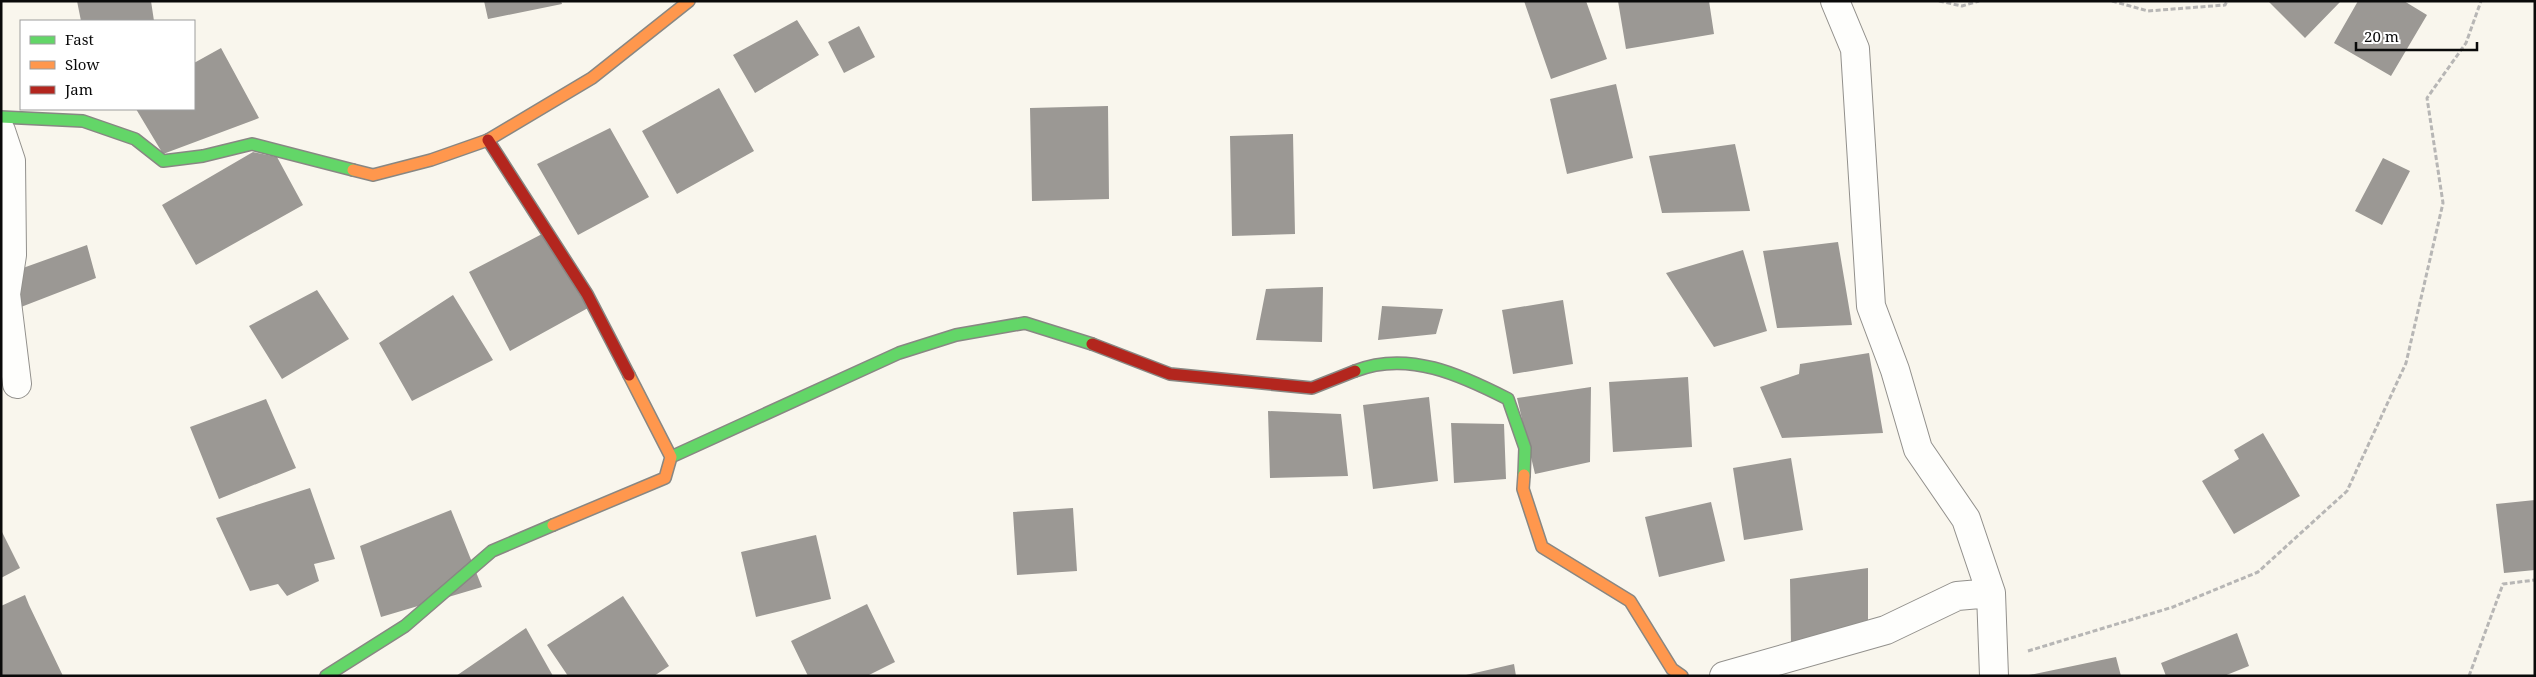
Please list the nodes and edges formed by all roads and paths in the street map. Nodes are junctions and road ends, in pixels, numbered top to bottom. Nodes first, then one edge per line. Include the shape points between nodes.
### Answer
1 (689, 1) edge
2 (1835, 1) edge
3 (1939, 1) edge
4 (1979, 1) edge
5 (2112, 1) edge
6 (2227, 1) edge
7 (2481, 1) edge
8 (1, 117) edge
9 (1, 131) edge
10 (488, 140) junction
11 (17, 384) dead end
12 (671, 457) junction
13 (2535, 580) edge
14 (1991, 593) junction
15 (1994, 668) edge
16 (326, 676) edge
17 (1682, 676) edge
18 (1724, 676) edge
19 (2469, 676) edge

1 - 10 street via 592,78
2 - 14 street via 1855,49 1871,306 1895,370 1918,449 1966,520
3 - 4 path via 1962,6
5 - 6 path via 2148,12 2225,5
7 - 15 path via 2466,43 2427,98 2443,203 2406,363 2347,491 2258,572 2172,607
8 - 10 street via 83,121 135,139 163,160 203,156 252,144 373,175 431,160
9 - 11 street via 11,161 12,255 6,294
10 - 12 street via 587,294
12 - 16 street via 665,478 492,551 405,626
12 - 17 street via 899,353 956,335 1025,323 1170,374 1312,388 1362,368 1404,361 1463,376 1508,399 1525,448 1524,489 1542,547 1630,601 1672,669
13 - 19 path via 2503,584
14 - 15 street
14 - 18 street via 1957,596 1886,630

